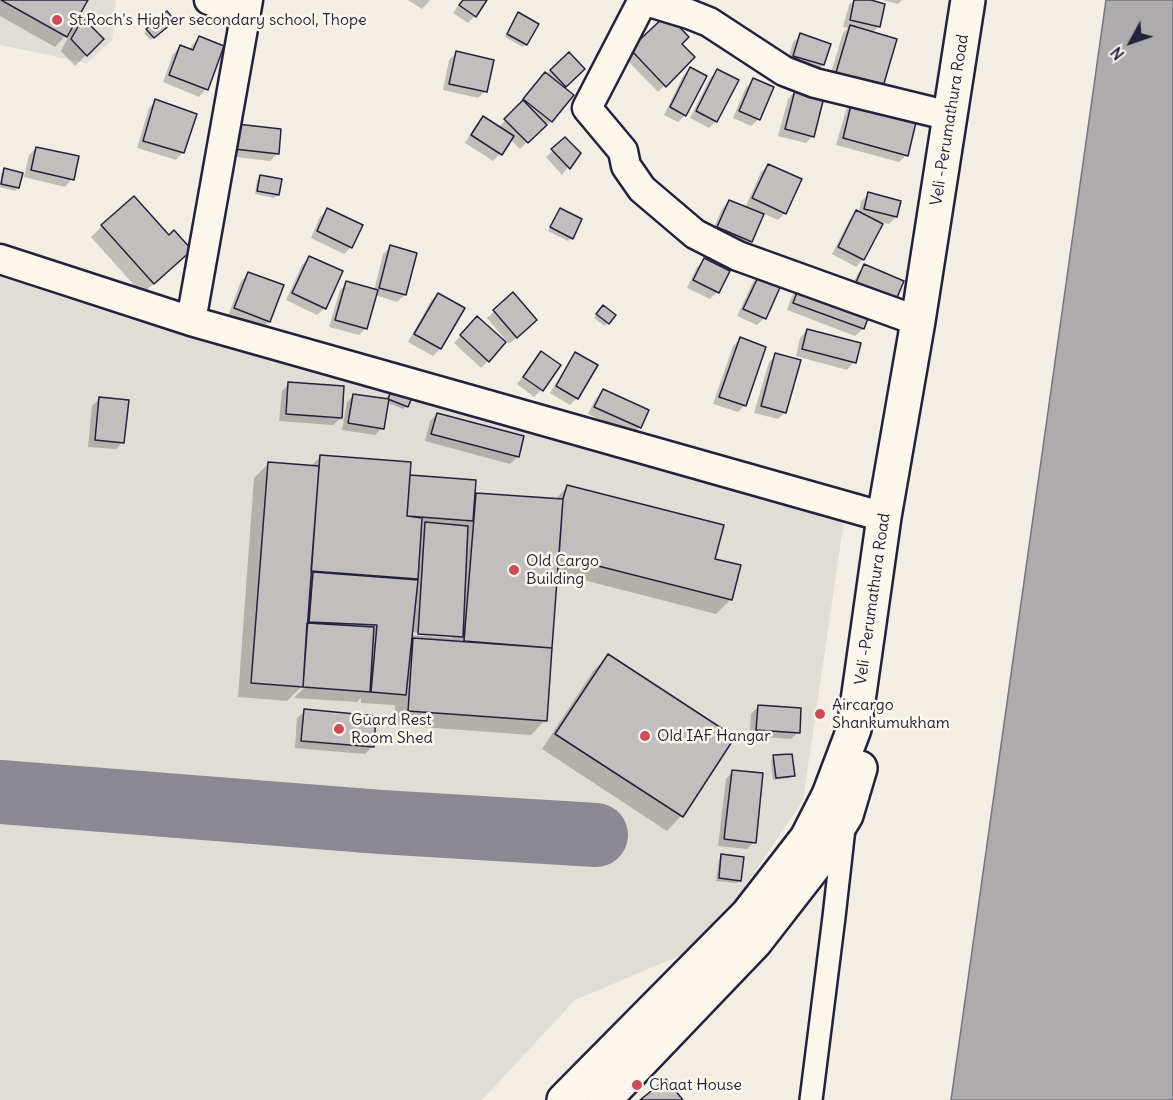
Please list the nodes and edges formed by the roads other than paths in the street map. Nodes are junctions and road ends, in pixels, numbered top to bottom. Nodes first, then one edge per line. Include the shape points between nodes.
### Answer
1 (209, 0) edge
2 (968, 0) edge
3 (988, 0) edge
4 (247, 6) edge
5 (950, 116) junction
6 (0, 259) edge
7 (191, 321) junction
8 (918, 321) junction
9 (885, 517) junction
10 (846, 815) junction
11 (564, 1100) edge
12 (604, 1100) edge
13 (811, 1100) edge

1 - 4 street
2 - 5 main road, Veli -Perumathura Road
3 - 10 main road via 942,308 865,753
4 - 7 street
5 - 8 main road, Veli -Perumathura Road
5 - 8 street via 815,83 784,71 709,22 643,0 587,108 623,151 626,166 642,189 695,234 738,256
6 - 7 street
7 - 9 street
8 - 9 main road, Veli -Perumathura Road
9 - 11 main road, Veli -Perumathura Road via 854,729 829,795 807,838 748,914
10 - 12 main road via 818,861 755,942
10 - 13 street

